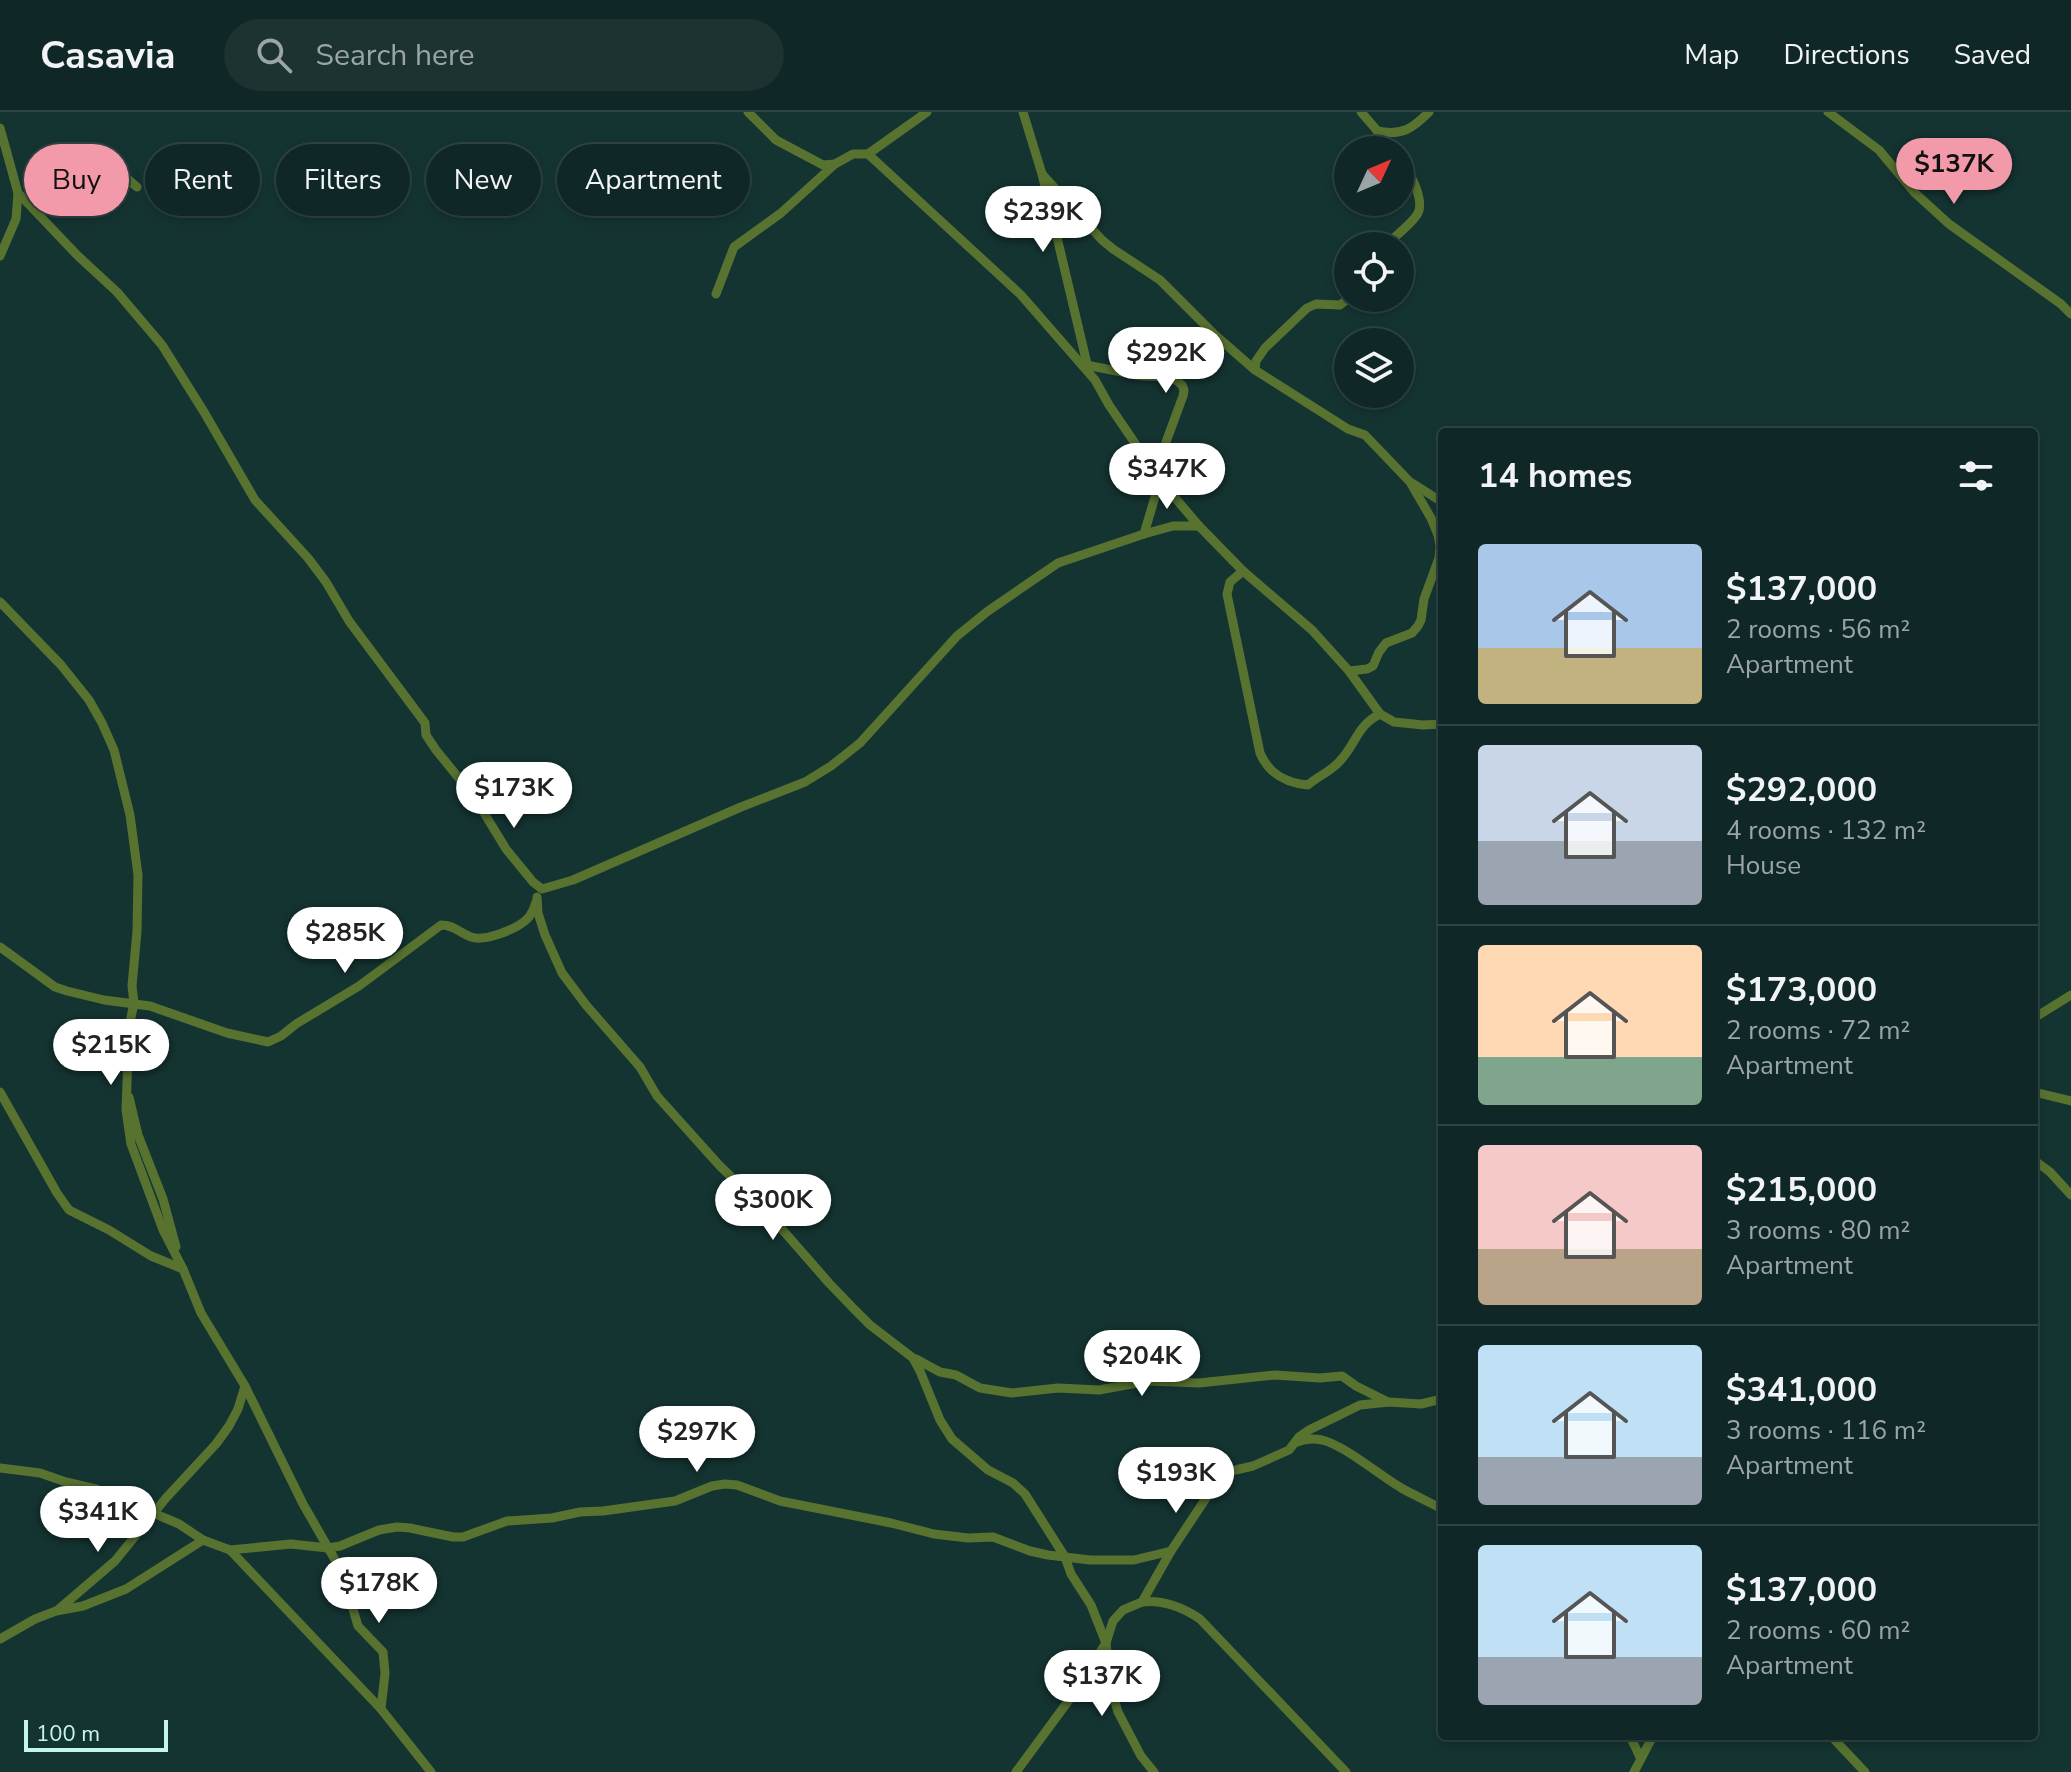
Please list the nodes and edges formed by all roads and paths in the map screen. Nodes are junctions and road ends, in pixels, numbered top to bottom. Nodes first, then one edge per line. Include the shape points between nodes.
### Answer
1 (748, 112) edge
2 (927, 112) edge
3 (1023, 112) edge
4 (1361, 112) edge
5 (1429, 112) edge
6 (1828, 112) edge
7 (0, 128) edge
8 (1377, 131) junction
9 (1381, 136) edge
10 (868, 154) junction
11 (835, 164) junction
12 (1042, 174) junction
13 (129, 181) edge
14 (1414, 182) edge
15 (137, 187) dead end
16 (18, 193) junction
17 (24, 199) edge
18 (42, 216) edge
19 (1399, 232) edge
20 (0, 256) edge
21 (716, 294) dead end
22 (1334, 305) edge
23 (2071, 314) edge
24 (1086, 365) junction
25 (1255, 370) junction
26 (1095, 380) junction
27 (1160, 480) junction
28 (1410, 482) junction
29 (1438, 500) edge
30 (1199, 526) junction
31 (1144, 534) junction
32 (1438, 540) edge
33 (1438, 558) edge
34 (1243, 571) junction
35 (0, 602) edge
36 (1349, 671) junction
37 (1380, 714) junction
38 (1438, 724) edge
39 (540, 893) junction
40 (0, 947) edge
41 (2071, 995) edge
42 (134, 1003) junction
43 (2038, 1016) edge
44 (0, 1092) edge
45 (2038, 1093) edge
46 (2071, 1101) edge
47 (2038, 1163) edge
48 (2071, 1195) edge
49 (183, 1269) junction
50 (913, 1358) junction
51 (245, 1386) junction
52 (1438, 1400) edge
53 (1389, 1402) junction
54 (1309, 1430) junction
55 (1322, 1440) junction
56 (1289, 1450) junction
57 (0, 1468) edge
58 (1438, 1507) edge
59 (155, 1512) junction
60 (203, 1540) junction
61 (328, 1548) junction
62 (230, 1550) junction
63 (1171, 1551) junction
64 (1065, 1557) junction
65 (1142, 1602) junction
66 (56, 1611) junction
67 (0, 1639) edge
68 (1106, 1643) junction
69 (381, 1709) junction
70 (1632, 1740) edge
71 (1651, 1740) edge
72 (1835, 1740) edge
73 (1640, 1757) junction
74 (431, 1772) edge
75 (1016, 1772) edge
76 (1154, 1772) edge
77 (1346, 1772) edge
78 (1634, 1772) edge
79 (1865, 1772) edge

1 - 11 street via 776,140 823,165
2 - 10 street
3 - 12 street
4 - 8 street
5 - 8 street via 1401,132
6 - 23 street via 1879,150 1932,209
7 - 16 street
8 - 9 street
10 - 11 street via 853,154
10 - 26 street via 1021,295
11 - 21 street via 734,247
12 - 24 street
12 - 25 street via 1102,240 1160,280
13 - 15 street
14 - 19 street via 1420,208
16 - 17 street
16 - 20 street via 16,219
18 - 39 street via 162,345 255,500 326,582 425,723 436,750
22 - 25 street via 1307,308 1265,348
24 - 26 street
24 - 27 street via 1172,377 1182,385
25 - 28 street via 1365,435
26 - 27 street
27 - 30 street
27 - 31 street
28 - 29 street
28 - 32 street
30 - 31 street
30 - 34 street
31 - 39 street via 1058,563 988,611 948,646 860,743 810,779
33 - 36 street via 1421,620 1412,633 1382,647 1373,666
34 - 36 street via 1312,630
34 - 37 street via 1230,582 1227,594 1257,741 1271,771 1308,785 1340,762 1359,730
35 - 42 street via 89,700 114,750 138,875
36 - 37 street
37 - 38 street via 1394,722
39 - 42 street via 532,912 508,931 474,939 441,925 359,986 268,1042
39 - 50 street via 538,913 562,973 634,1059 657,1096 854,1309
40 - 42 street via 55,987
41 - 43 street
42 - 49 street via 126,1110 131,1144
44 - 49 street via 69,1210
45 - 46 street
47 - 48 street
49 - 51 street via 201,1313
50 - 53 street via 980,1388 1005,1392 1099,1390 1148,1381 1342,1376
50 - 64 street via 952,1439 1025,1494
51 - 59 street via 223,1435
51 - 61 street
52 - 53 street
53 - 54 street via 1360,1405
54 - 55 street
54 - 56 street
55 - 56 street via 1300,1440
55 - 58 street
56 - 63 street via 1218,1480
57 - 59 street via 40,1473
59 - 60 street
59 - 66 street via 115,1561
60 - 62 street
60 - 66 street via 126,1589
61 - 62 street via 291,1544
61 - 64 street via 387,1528 463,1537 507,1521 675,1501 725,1484 803,1507 934,1534 993,1537
61 - 69 street via 346,1581 358,1626 385,1658
62 - 69 street
63 - 64 street via 1134,1560
63 - 65 street
64 - 68 street
65 - 68 street via 1113,1621
65 - 77 street via 1176,1606 1200,1619
66 - 67 street
68 - 75 street
68 - 76 street via 1118,1712
69 - 74 street
70 - 73 street
71 - 73 street
72 - 79 street
73 - 78 street

